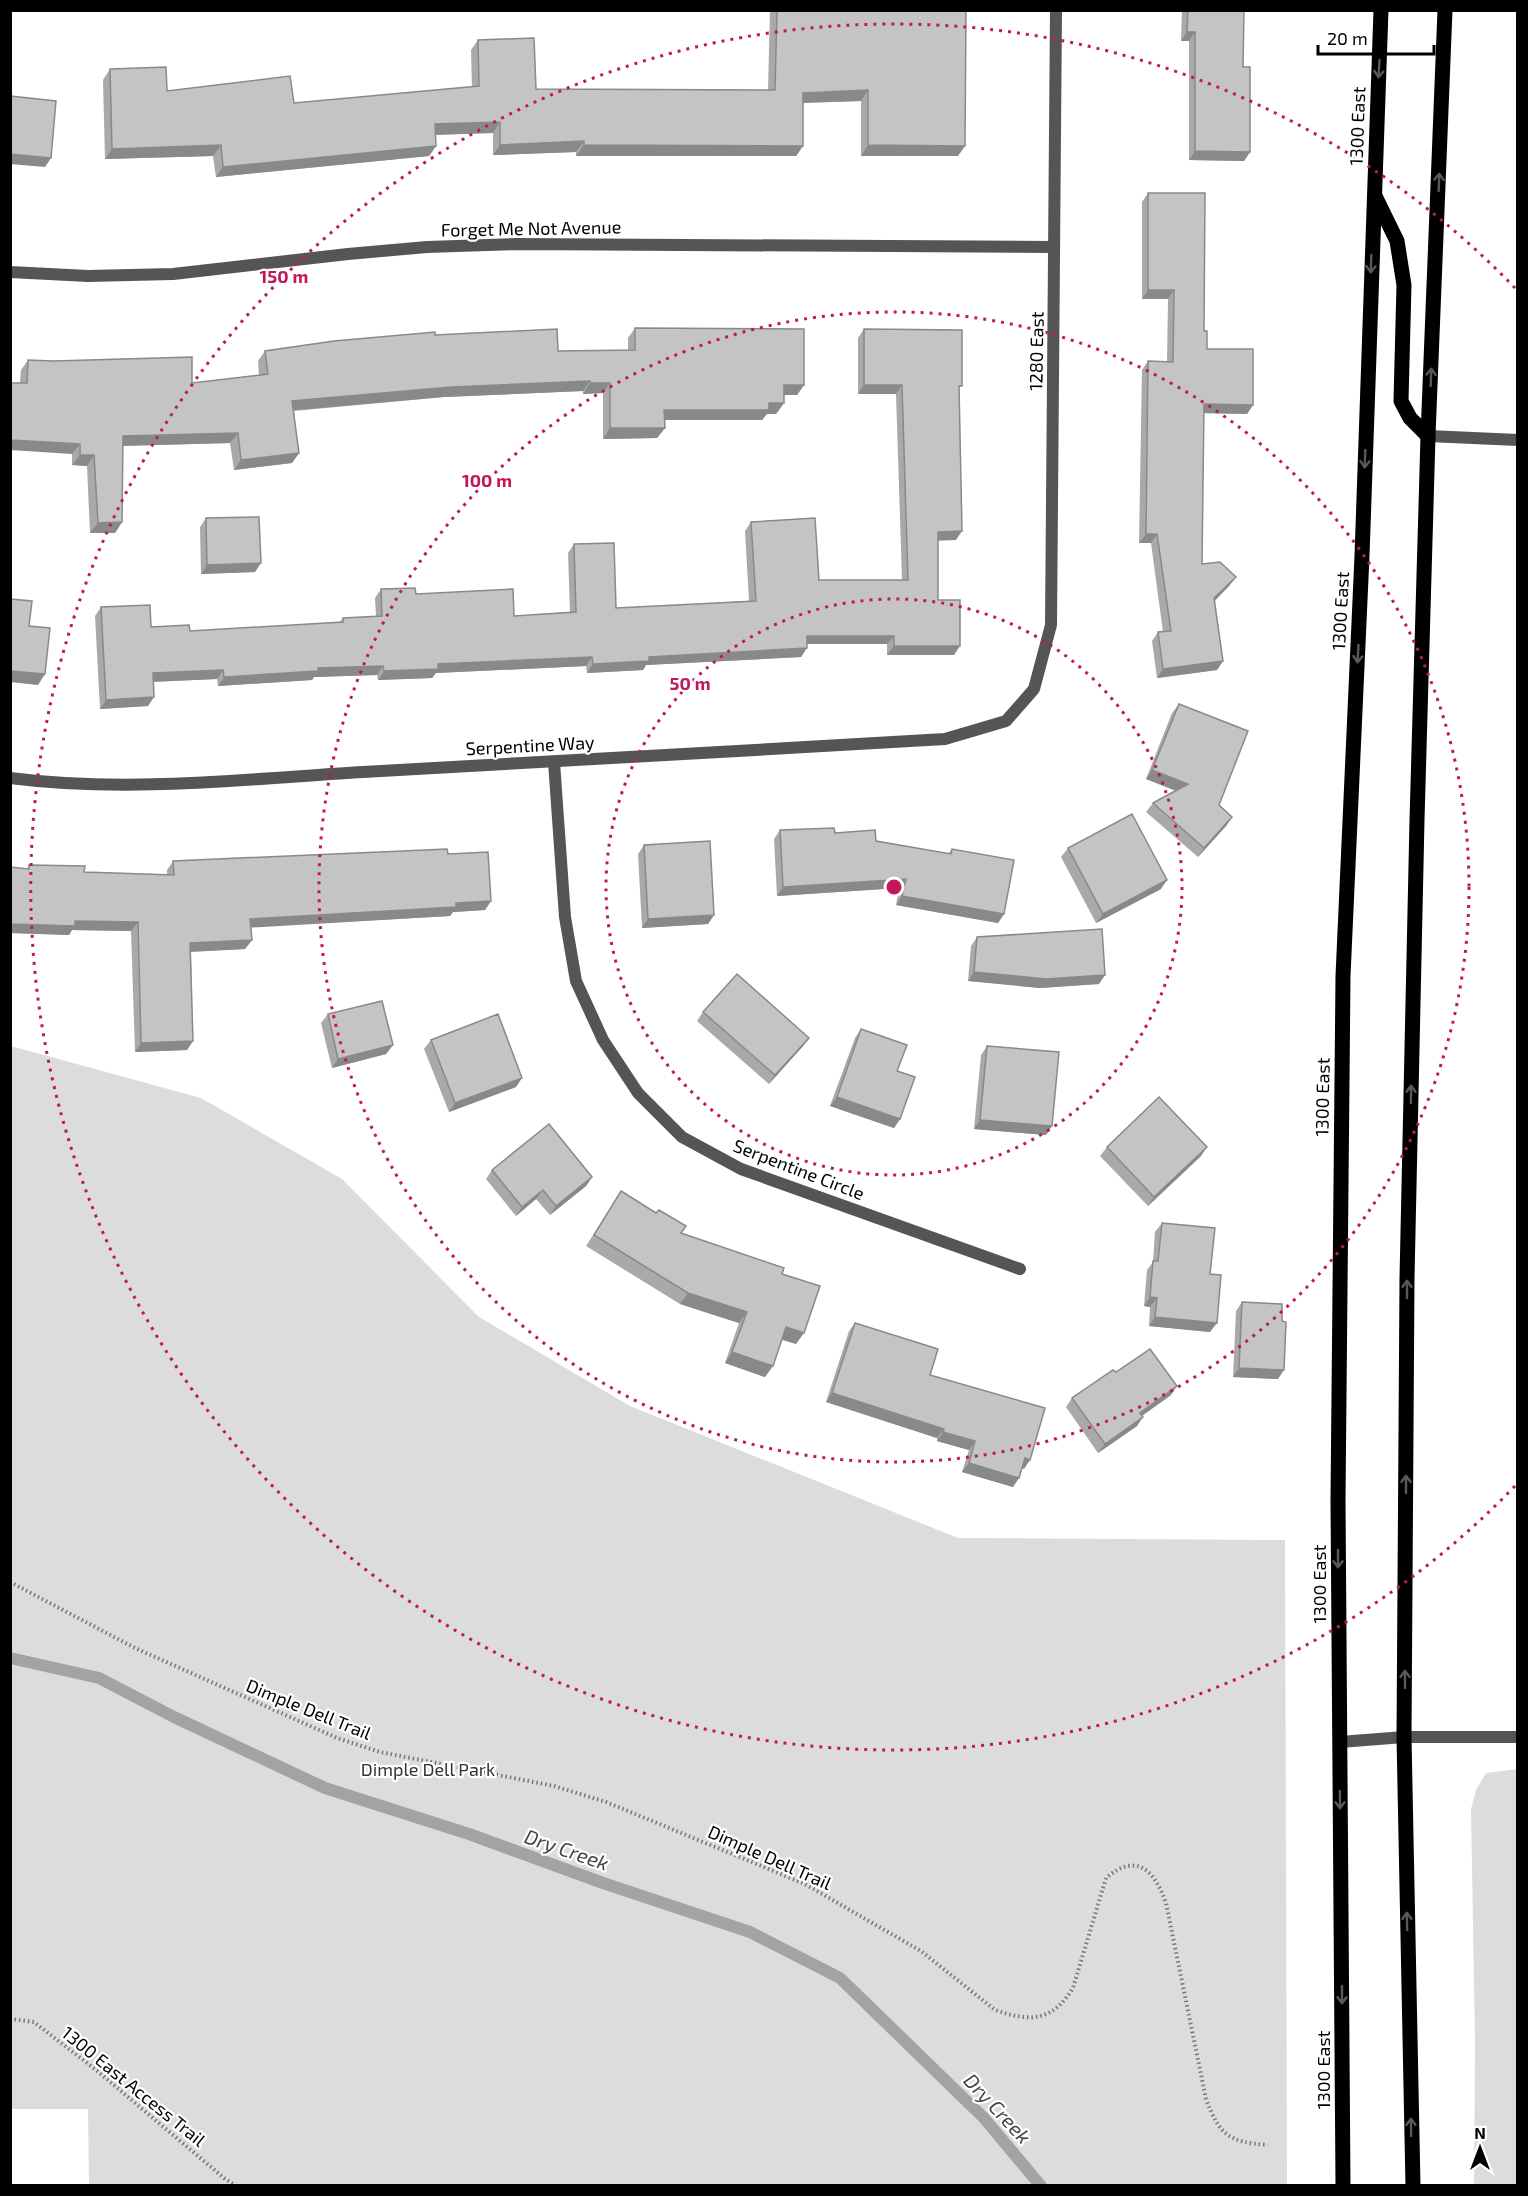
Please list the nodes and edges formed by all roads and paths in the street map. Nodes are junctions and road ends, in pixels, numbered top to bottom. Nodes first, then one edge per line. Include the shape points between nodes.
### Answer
1 (1056, 10) edge
2 (1381, 10) edge
3 (1445, 10) edge
4 (1374, 193) junction
5 (1054, 247) junction
6 (10, 272) edge
7 (1428, 435) junction
8 (1518, 440) edge
9 (1034, 688) joint
10 (554, 762) junction
11 (10, 778) edge
12 (1020, 1269) dead end
13 (10, 1582) edge
14 (1404, 1737) junction
15 (1518, 1737) edge
16 (1340, 1742) junction
17 (10, 2019) edge
18 (1268, 2145) dead end
19 (236, 2186) edge
20 (1343, 2186) edge
21 (1413, 2186) edge

1 - 5 street, 1280 East
2 -> 4 main road, 1300 East
7 -> 3 main road
4 - 7 main road via 1397,241 1404,285 1401,401 1410,418
4 -> 16 main road, 1300 East via 1343,975
5 - 6 street, Forget Me Not Avenue via 517,244 427,247 173,274 88,276
5 - 9 street, 1280 East via 1051,625
7 - 8 street
14 -> 7 main road via 1407,1278
9 - 10 street, Serpentine Way via 1006,720 945,739
10 - 11 street, Serpentine Way via 137,784
10 - 12 street, Serpentine Circle via 565,917 576,981 603,1040 638,1093 682,1137 741,1169
13 - 18 path, Dimple Dell Trail via 135,1648 337,1738 380,1752 532,1782 606,1802 806,1884 921,1951 995,2010 1010,2015 1037,2018 1066,2000 1106,1878 1117,1869 1141,1867 1153,1875 1166,1904 1213,2118 1221,2130 1242,2143
14 - 15 street
14 - 16 street
21 -> 14 main road
16 -> 20 main road, 1300 East
17 - 19 path, 1300 East Access Trail via 34,2022

